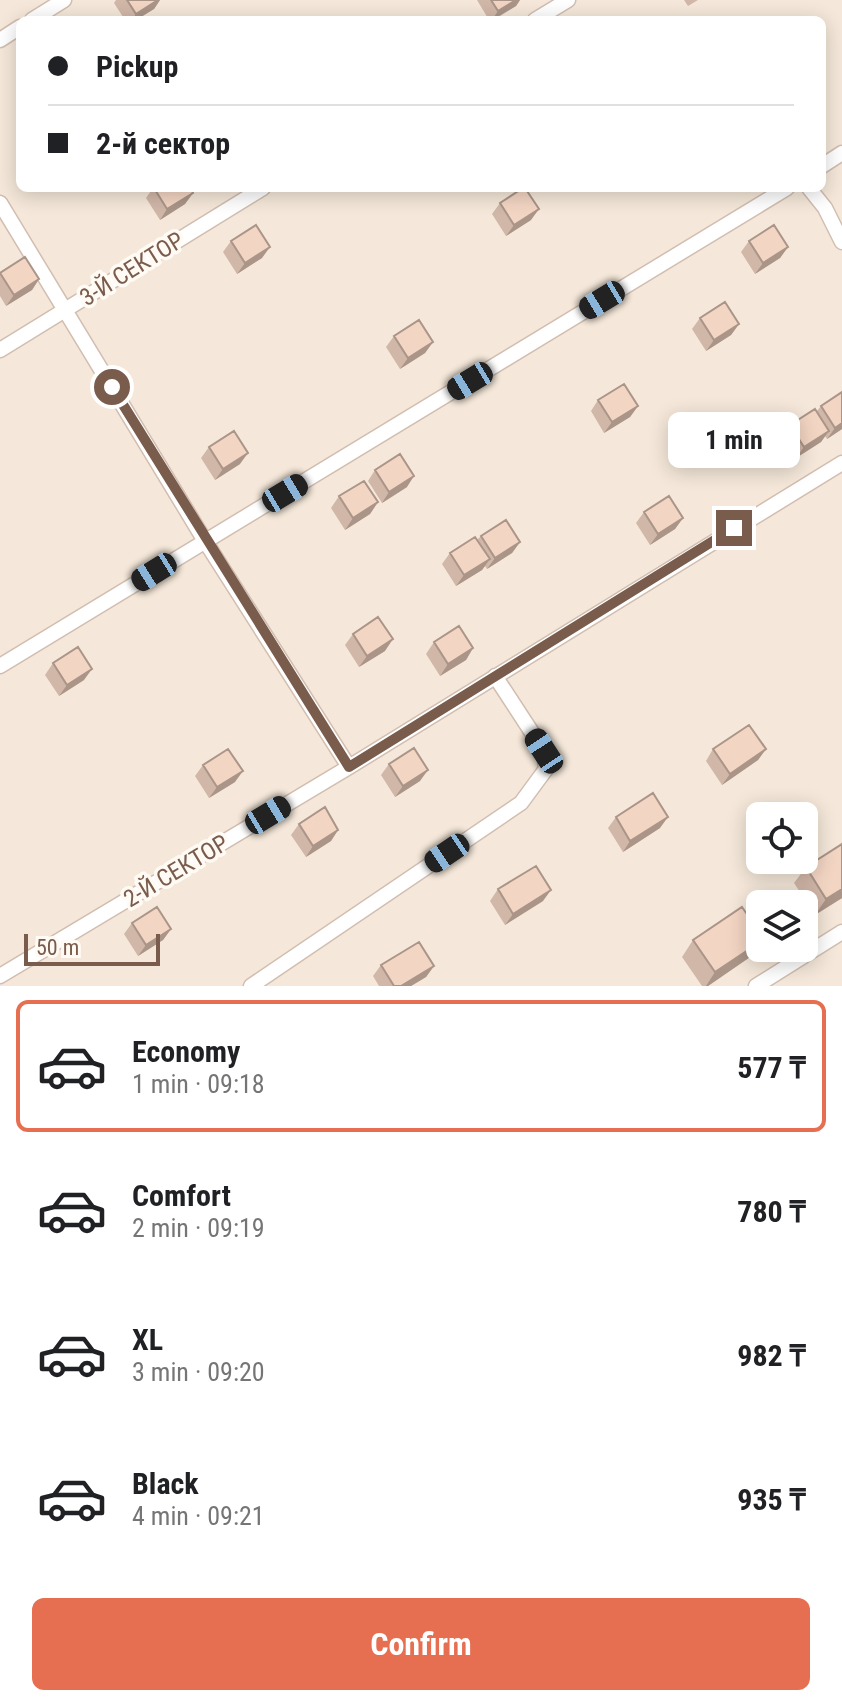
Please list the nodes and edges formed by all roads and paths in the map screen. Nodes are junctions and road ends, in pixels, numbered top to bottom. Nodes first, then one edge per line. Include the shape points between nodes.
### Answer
1 (64, 0) edge
2 (568, 0) edge
3 (38, 16) edge
4 (542, 16) edge
5 (257, 192) edge
6 (780, 192) edge
7 (812, 192) edge
8 (0, 203) edge
9 (842, 242) edge
10 (65, 311) junction
11 (0, 350) edge
12 (842, 463) edge
13 (205, 541) junction
14 (0, 666) edge
15 (495, 676) junction
16 (349, 767) junction
17 (842, 932) edge
18 (0, 976) edge
19 (251, 986) edge
20 (756, 986) edge

1 - 3 street
2 - 4 street
5 - 10 street, 3-Й СЕКТОР
6 - 13 street
7 - 9 street
8 - 10 street
10 - 11 street, 3-Й СЕКТОР
10 - 13 street
12 - 15 street, 2-Й СЕКТОР
13 - 14 street
13 - 16 street
15 - 16 street, 2-Й СЕКТОР
15 - 19 street via 544,751 546,769 521,803
16 - 18 street, 2-Й СЕКТОР
17 - 20 street

